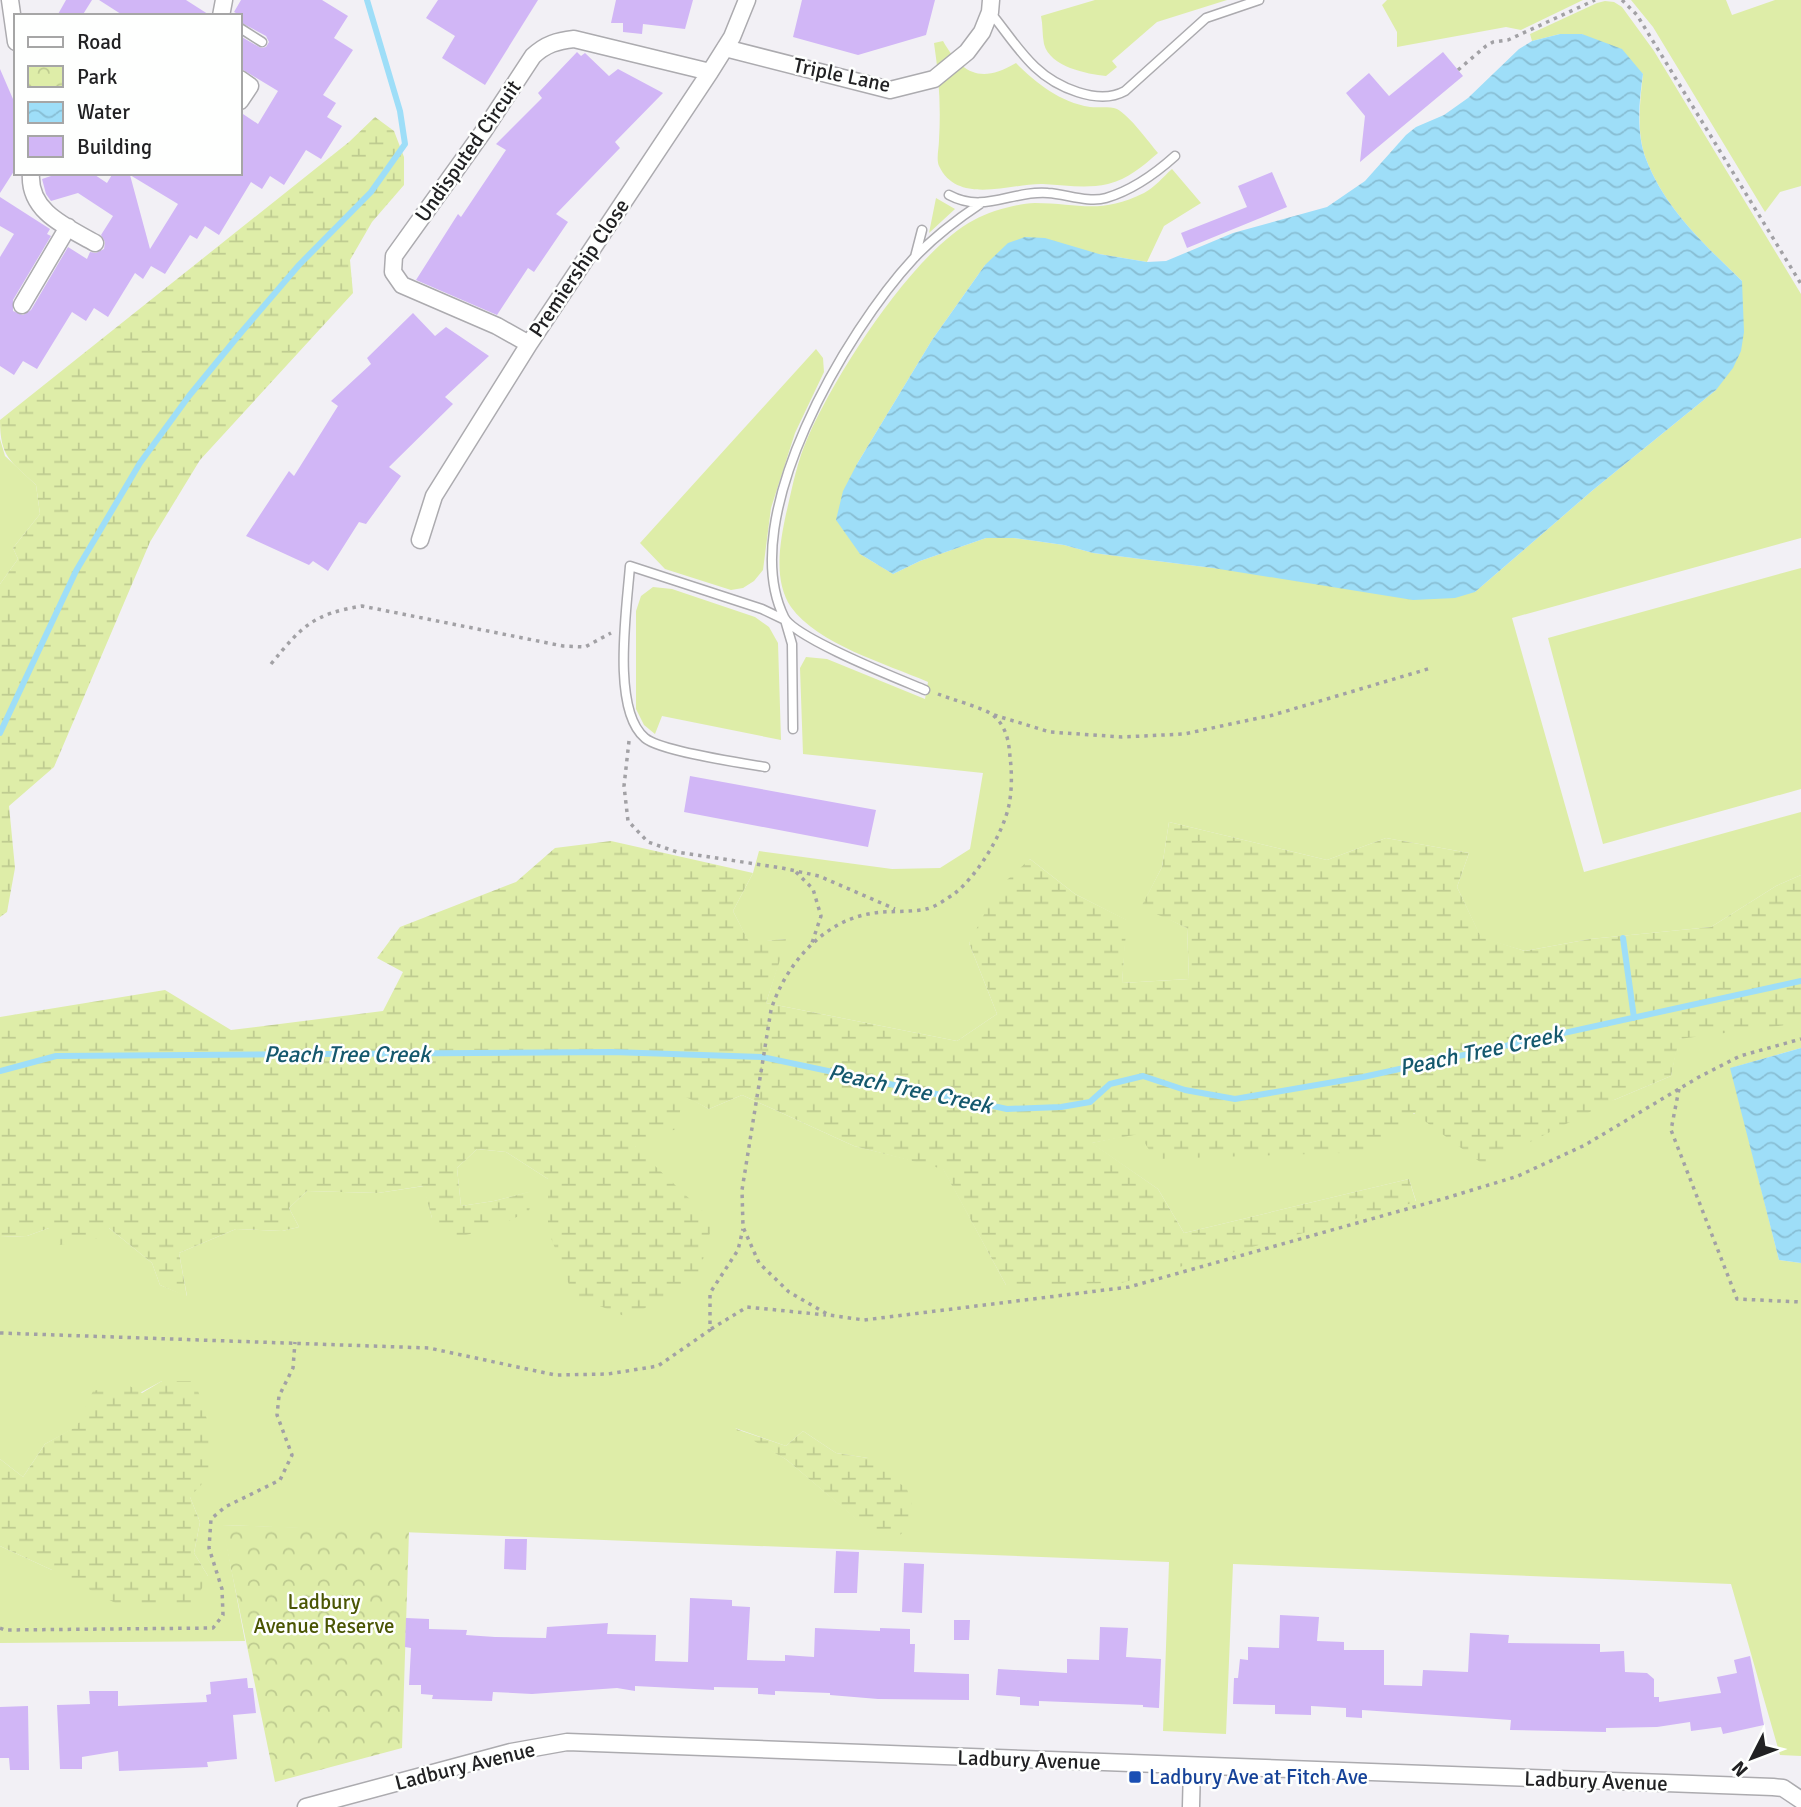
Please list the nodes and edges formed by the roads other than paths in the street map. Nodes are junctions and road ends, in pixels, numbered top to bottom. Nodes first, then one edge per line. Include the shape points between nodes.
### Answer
1 (10, 0) edge
2 (747, 0) edge
3 (1259, 0) edge
4 (990, 6) edge
5 (14, 28) edge
6 (242, 29) edge
7 (262, 42) dead end
8 (725, 48) junction
9 (710, 72) junction
10 (242, 80) edge
11 (242, 98) edge
12 (1175, 156) dead end
13 (32, 175) edge
14 (949, 195) dead end
15 (980, 204) junction
16 (68, 228) junction
17 (922, 230) dead end
18 (95, 243) dead end
19 (915, 257) junction
20 (22, 305) dead end
21 (529, 344) junction
22 (419, 540) dead end
23 (785, 620) junction
24 (925, 690) road end
25 (793, 729) dead end
26 (765, 767) dead end
27 (1192, 1766) junction
28 (1800, 1799) edge
29 (306, 1807) edge
30 (1191, 1807) edge

1 - 5 street
2 - 8 street, Premiership Close
3 - 4 lane via 1206,18 1115,96 1078,92 1038,70
4 - 8 street, Triple Lane via 982,32 967,52 934,79 890,90
6 - 7 lane
8 - 9 street, Premiership Close
9 - 21 street, Premiership Close
9 - 21 street, Undisputed Circuit via 573,39 542,47 394,256 393,272 402,285
10 - 11 street via 250,86
12 - 15 lane via 1133,187 1104,198 1046,192
13 - 16 street via 36,200
14 - 15 lane
15 - 19 lane
16 - 18 street
16 - 20 street
17 - 19 lane
19 - 23 lane via 844,354 798,445 772,549 774,584
21 - 22 street, Premiership Close via 434,496
23 - 24 lane via 817,642
23 - 25 lane via 792,645
23 - 26 lane via 630,566 624,645 625,696 631,721 646,739 673,749
27 - 28 street, Ladbury Avenue via 1773,1787
27 - 29 street, Ladbury Avenue via 567,1742 511,1752
27 - 30 street

